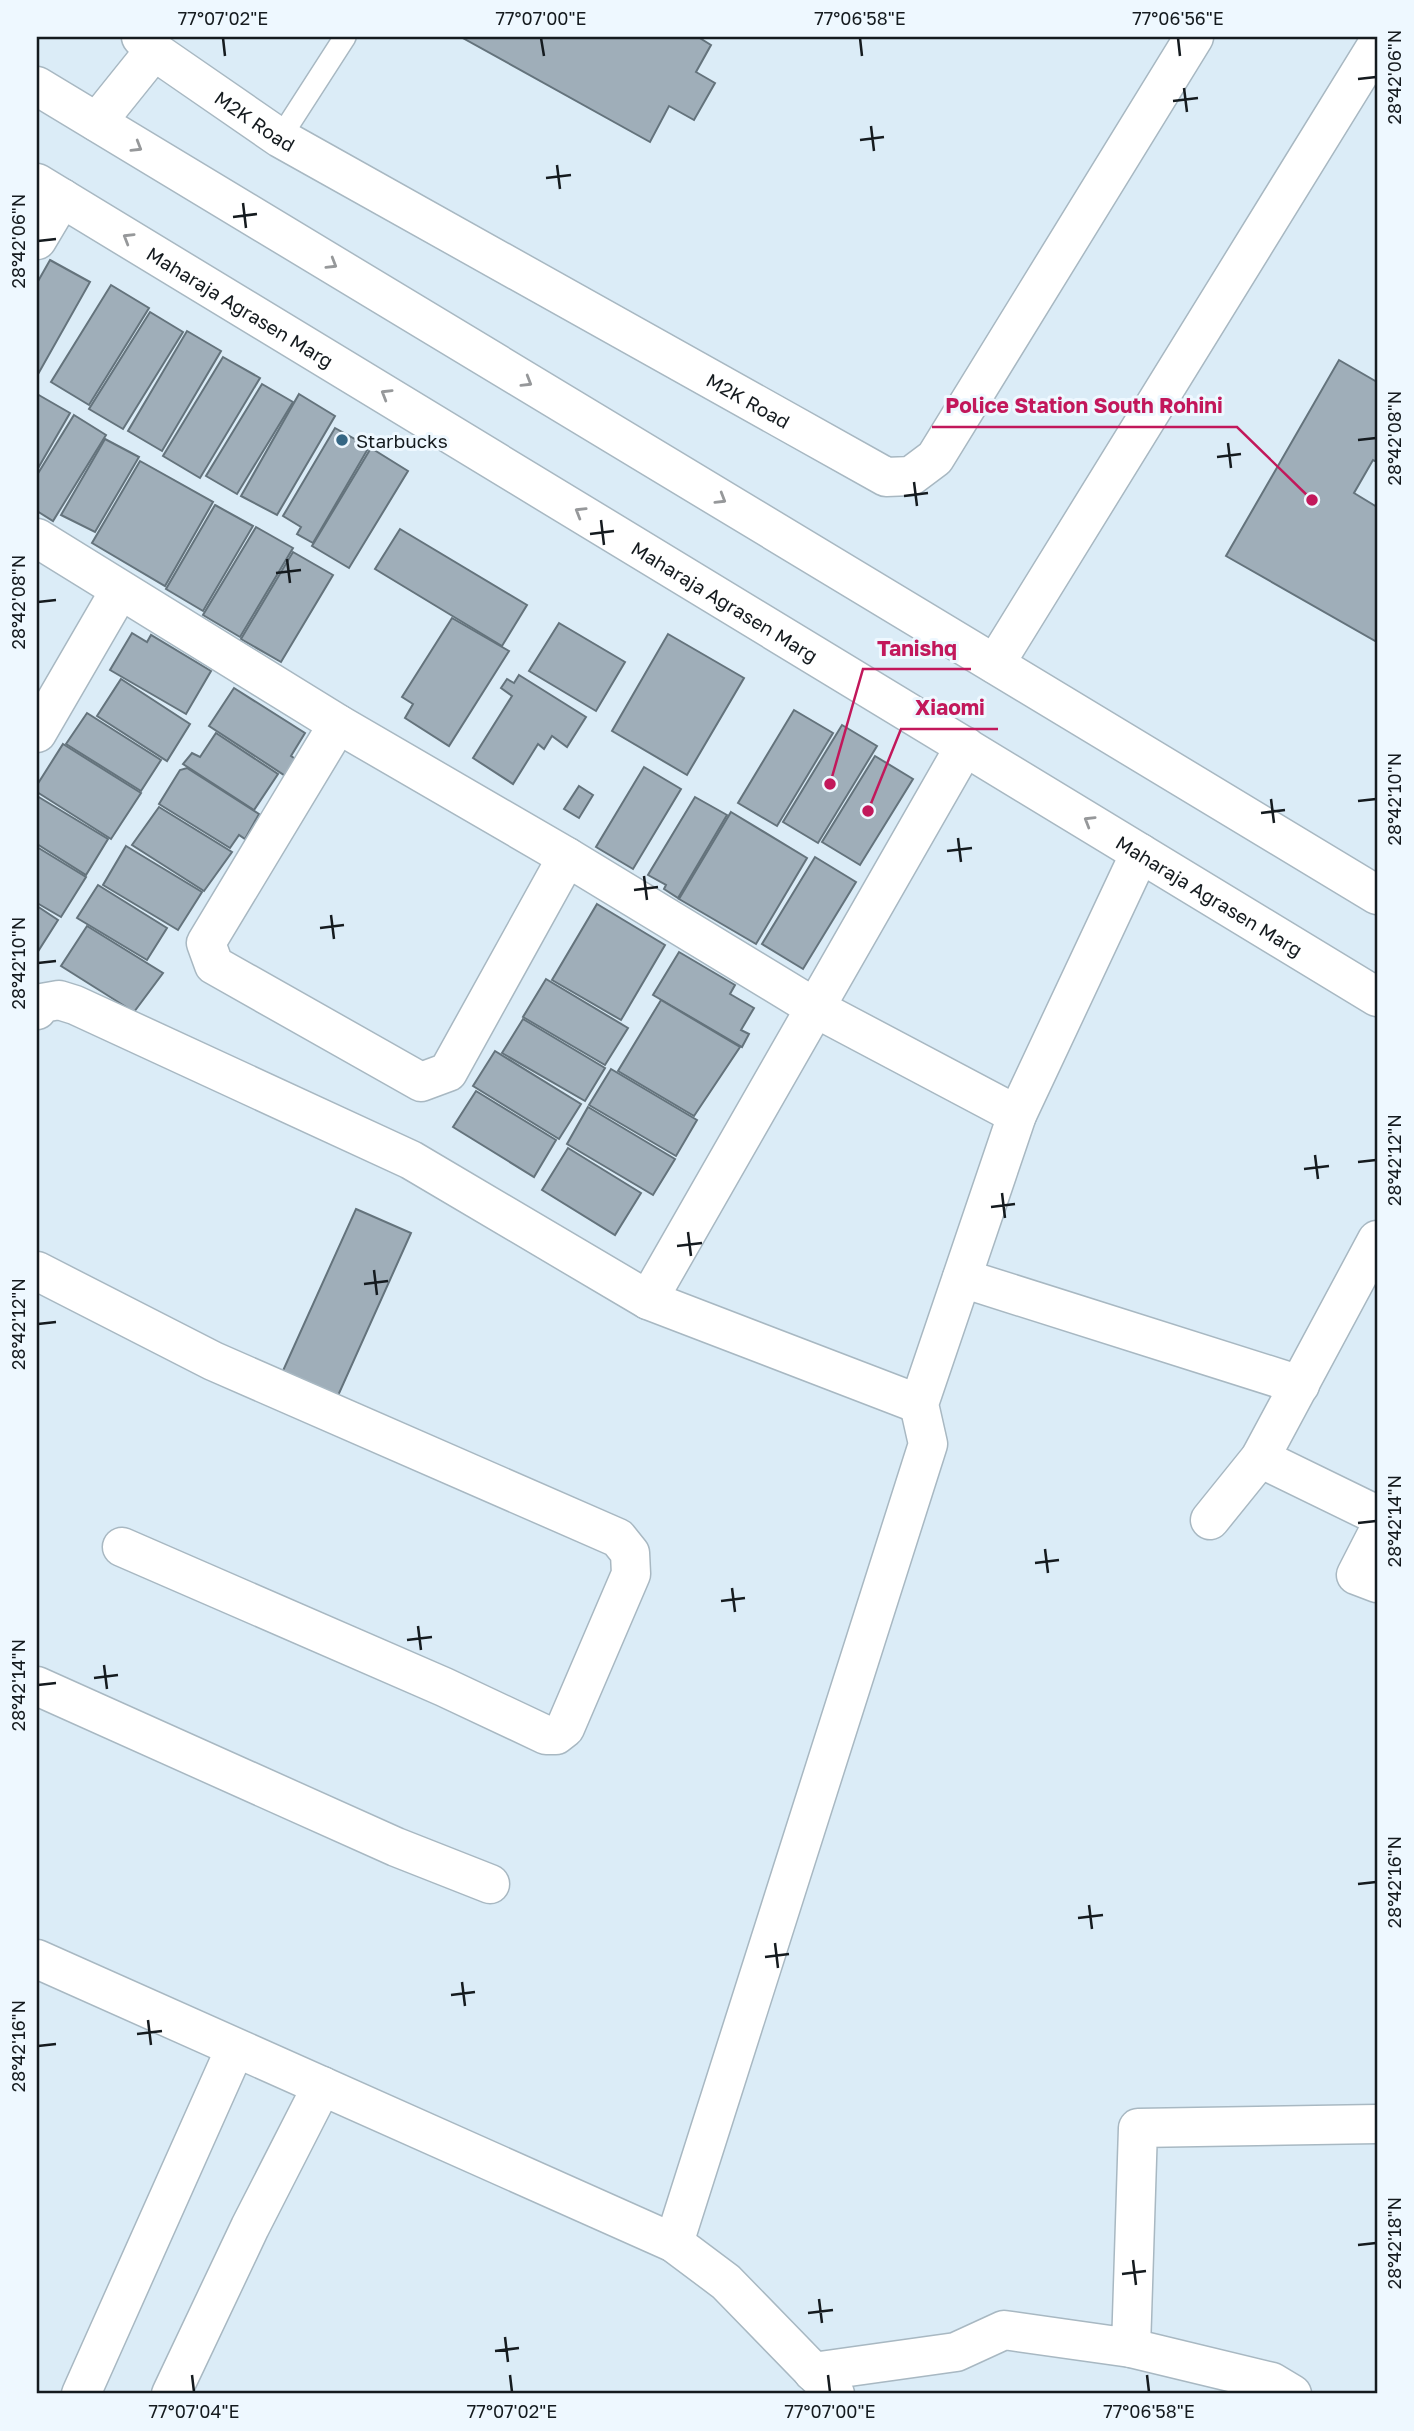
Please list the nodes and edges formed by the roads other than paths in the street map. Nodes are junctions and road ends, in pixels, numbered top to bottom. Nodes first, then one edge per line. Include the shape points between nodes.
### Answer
1 (345, 37) edge
2 (1194, 37) edge
3 (148, 44) edge
4 (1377, 45) edge
5 (37, 86) edge
6 (96, 122) junction
7 (280, 138) junction
8 (49, 190) edge
9 (37, 240) edge
10 (37, 538) edge
11 (120, 590) junction
12 (995, 664) junction
13 (338, 724) junction
14 (37, 733) edge
15 (965, 746) junction
16 (1140, 853) junction
17 (567, 857) junction
18 (1377, 895) edge
19 (1377, 996) edge
20 (817, 1009) junction
21 (37, 1010) edge
22 (1017, 1115) junction
23 (1377, 1240) edge
24 (37, 1271) edge
25 (962, 1278) junction
26 (649, 1300) junction
27 (1300, 1385) junction
28 (919, 1404) junction
29 (1260, 1458) junction
30 (1377, 1516) edge
31 (1210, 1520) dead end
32 (1377, 1534) edge
33 (122, 1547) dead end
34 (1377, 1583) edge
35 (37, 1686) edge
36 (491, 1884) dead end
37 (37, 1959) edge
38 (235, 2049) junction
39 (322, 2086) junction
40 (1377, 2124) edge
41 (674, 2243) junction
42 (1131, 2348) junction
43 (824, 2383) edge
44 (81, 2394) edge
45 (171, 2394) edge
46 (1293, 2394) edge

1 - 7 lane
2 - 7 street, M2K Road via 935,458 911,476 886,477
3 - 6 street
3 - 7 street, M2K Road
4 - 12 street
5 - 6 street
6 -> 12 street
8 - 9 street
15 -> 8 street, Maharaja Agrasen Marg
10 - 11 street
11 - 13 street
11 - 14 street
12 - 18 street
13 - 17 street
13 - 17 street via 206,943 214,965 421,1082 447,1072
16 -> 15 street, Maharaja Agrasen Marg
15 - 20 street
16 - 19 street, Maharaja Agrasen Marg
16 - 22 street
17 - 20 street
20 - 22 street
20 - 26 street
21 - 26 street via 43,1003 59,1000 75,1005 411,1160
22 - 25 street
23 - 27 street
24 - 33 street via 212,1361 618,1538 630,1553 631,1574 565,1728 556,1735 545,1735
25 - 27 street
25 - 28 street
26 - 28 street
27 - 29 street
28 - 41 street via 928,1444
29 - 30 street
29 - 31 street
32 - 34 street via 1356,1575
35 - 36 street via 396,1847
37 - 38 street
38 - 39 street
38 - 44 street
39 - 41 street
39 - 45 street
40 - 42 street via 1138,2128
41 - 43 street via 726,2282
42 - 43 street via 1004,2330 956,2352
42 - 46 street via 1272,2382

